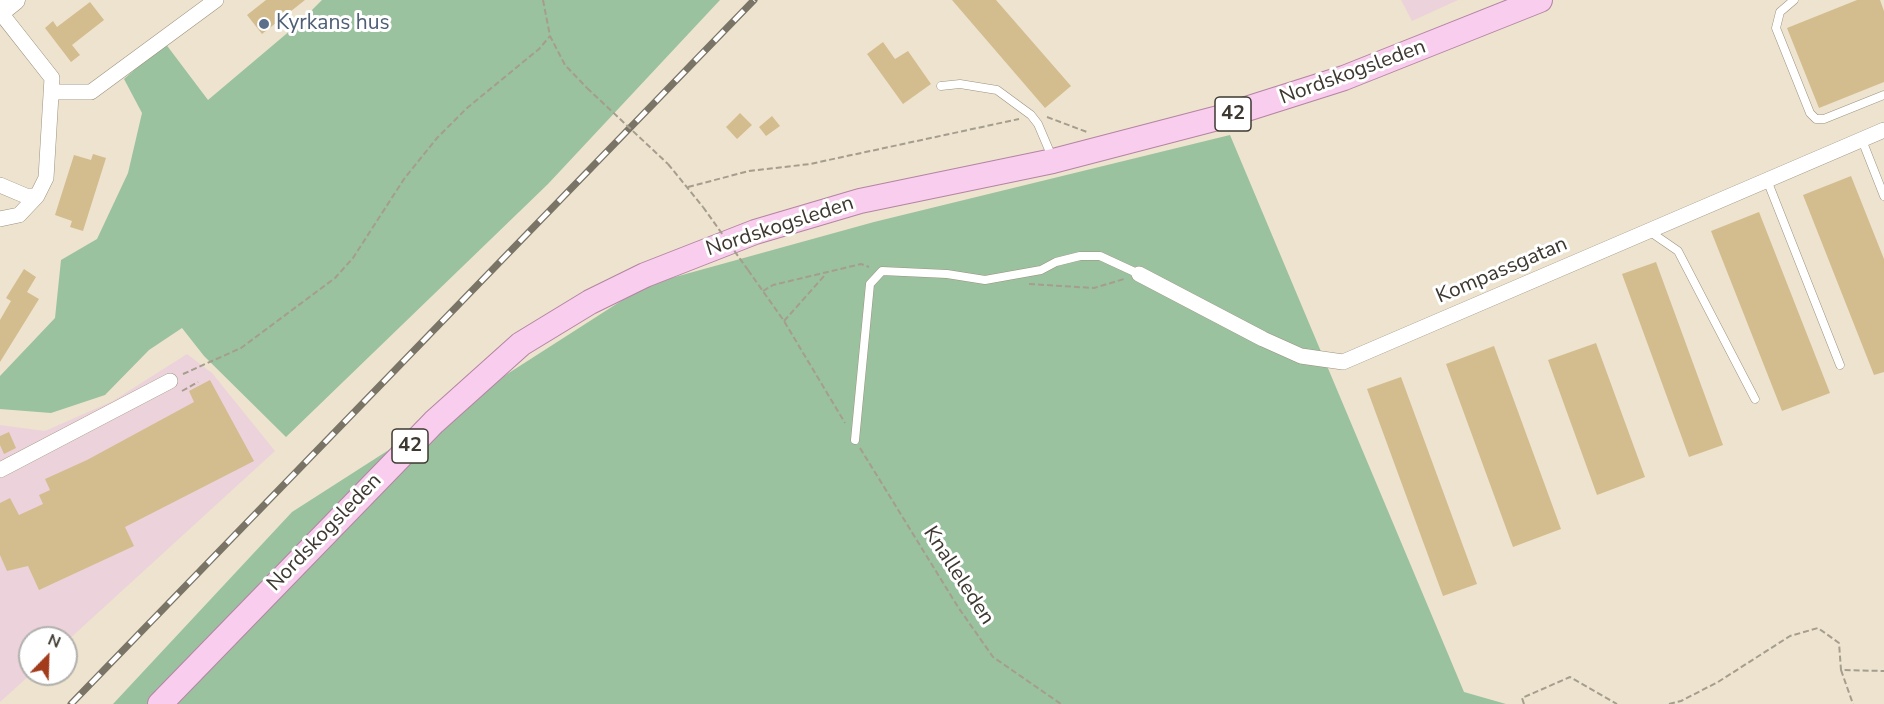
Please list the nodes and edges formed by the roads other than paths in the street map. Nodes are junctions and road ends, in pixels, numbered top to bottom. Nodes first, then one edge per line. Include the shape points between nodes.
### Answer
1 (15, 0) edge
2 (216, 0) edge
3 (1540, 0) edge
4 (1794, 0) edge
5 (0, 12) edge
6 (941, 86) dead end
7 (51, 92) junction
8 (1884, 95) edge
9 (1884, 130) edge
10 (1862, 140) junction
11 (1053, 161) junction
12 (1767, 180) junction
13 (0, 185) edge
14 (37, 196) junction
15 (1884, 196) edge
16 (0, 219) edge
17 (1649, 231) junction
18 (1139, 274) joint
19 (1840, 365) dead end
20 (170, 381) road end
21 (1755, 399) dead end
22 (855, 440) road end
23 (0, 470) edge
24 (160, 704) edge

1 - 5 street
2 - 7 street via 91,92
3 - 11 main road, Nordskogsleden / 42 via 1444,40 1269,103
4 - 8 lane via 1780,12 1776,28 1810,113 1816,119 1824,119
5 - 7 street via 52,78
6 - 11 lane via 968,84 997,90 1038,124
7 - 14 street via 46,178
9 - 10 street, Kompassgatan
10 - 12 street, Kompassgatan
10 - 15 lane
11 - 24 main road, Nordskogsleden / 42 via 860,201 755,232 645,275 561,319 500,361 434,422
12 - 17 street, Kompassgatan
12 - 19 lane
13 - 14 street via 26,196
14 - 16 street via 19,215
17 - 18 street, Kompassgatan via 1343,362 1301,356
17 - 21 lane via 1678,250
18 - 22 lane via 1100,256 1080,256 1030,272 985,279 882,271 870,284
20 - 23 street

